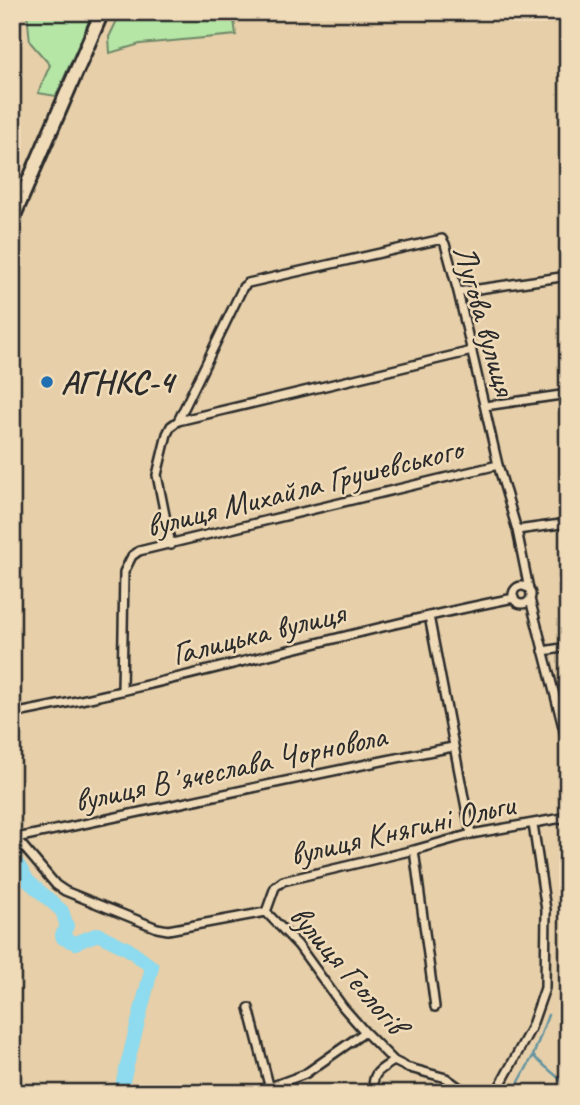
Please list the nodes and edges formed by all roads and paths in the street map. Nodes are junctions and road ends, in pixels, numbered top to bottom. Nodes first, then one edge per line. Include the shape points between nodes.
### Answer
1 (102, 12) edge
2 (12, 219) edge
3 (568, 276) edge
4 (458, 292) junction
5 (472, 351) junction
6 (568, 394) edge
7 (485, 405) junction
8 (178, 421) junction
9 (498, 466) junction
10 (568, 523) edge
11 (517, 530) junction
12 (171, 545) junction
13 (529, 589) junction
14 (514, 598) junction
15 (530, 599) junction
16 (429, 616) junction
17 (568, 647) edge
18 (543, 650) junction
19 (122, 691) junction
20 (12, 714) edge
21 (568, 746) edge
22 (453, 747) junction
23 (568, 817) edge
24 (533, 824) junction
25 (14, 834) edge
26 (471, 834) junction
27 (414, 850) junction
28 (266, 912) junction
29 (435, 1007) dead end
30 (250, 1008) dead end
31 (365, 1032) junction
32 (394, 1061) junction
33 (12, 1063) edge
34 (270, 1090) edge
35 (18, 1093) edge
36 (250, 1093) edge
37 (373, 1093) edge
38 (467, 1093) edge
39 (496, 1093) edge

1 - 2 highway
3 - 4 street
4 - 5 street, Лугова вулиця
4 - 8 street, Лугова вулиця via 442,239 248,283
5 - 7 street, Лугова вулиця
5 - 8 street
6 - 7 street
7 - 9 street, Лугова вулиця
8 - 12 street via 167,434 157,475
9 - 11 street, Лугова вулиця
9 - 12 street, вулиця Михайла Грушевського
10 - 11 street
11 - 13 street, Лугова вулиця
12 - 19 street, вулиця Михайла Грушевського via 139,551 124,572
13 - 14 street via 519,587
13 - 15 street
14 - 15 street via 522,604
14 - 16 street, Галицька вулиця
15 - 18 street
16 - 19 street, Галицька вулиця
16 - 22 street
17 - 18 street
18 - 21 street
19 - 20 street, Галицька вулиця
22 - 25 street, вулиця Вʼячеслава Чорновола
22 - 26 street
23 - 24 street, вулиця Княгині Ольги
24 - 26 street, вулиця Княгині Ольги
24 - 39 street via 546,910 545,988 531,1028
25 - 28 street via 65,891 157,928 168,930
26 - 27 street, вулиця Княгині Ольги
27 - 28 street, вулиця Княгині Ольги via 283,881 275,887
27 - 29 street
28 - 31 street, вулиця Геологів
30 - 34 street
31 - 32 street, вулиця Геологів
31 - 34 street via 320,1065
32 - 37 street via 375,1074
32 - 38 street, вулиця Геологів via 446,1078
33 - 35 street
34 - 36 street

